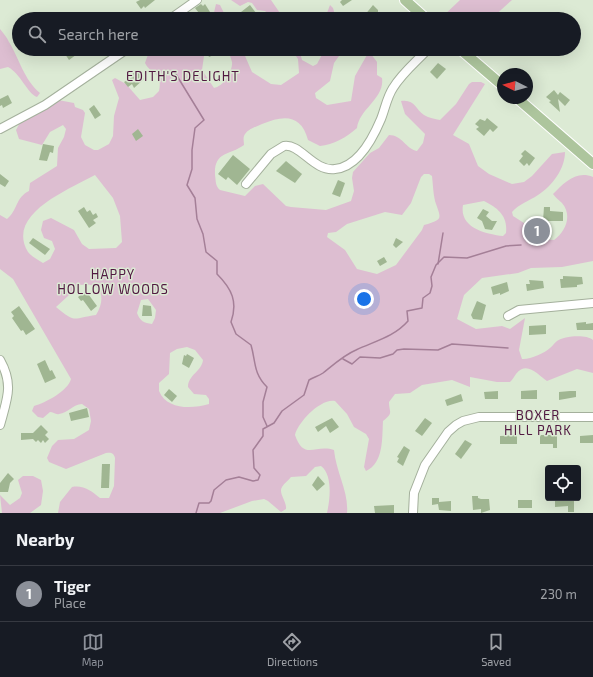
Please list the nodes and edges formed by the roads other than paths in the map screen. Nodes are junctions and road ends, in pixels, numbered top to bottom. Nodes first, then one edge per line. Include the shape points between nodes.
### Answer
1 (197, 0) edge
2 (405, 0) edge
3 (180, 12) edge
4 (418, 12) edge
5 (117, 56) edge
6 (422, 56) edge
7 (468, 56) edge
8 (497, 81) edge
9 (524, 104) edge
10 (0, 130) edge
11 (593, 164) edge
12 (246, 184) dead end
13 (593, 303) edge
14 (508, 316) dead end
15 (0, 360) edge
16 (593, 417) edge
17 (0, 425) edge
18 (413, 513) edge

1 - 3 street
2 - 4 main road
5 - 10 street via 45,105
6 - 12 street via 392,88 370,140 350,163 337,169 324,169 294,148 284,146 271,154
7 - 8 main road
9 - 11 main road
13 - 14 street via 520,310
15 - 17 street via 10,386
16 - 18 street via 479,417 462,421 448,432 425,465 414,493

